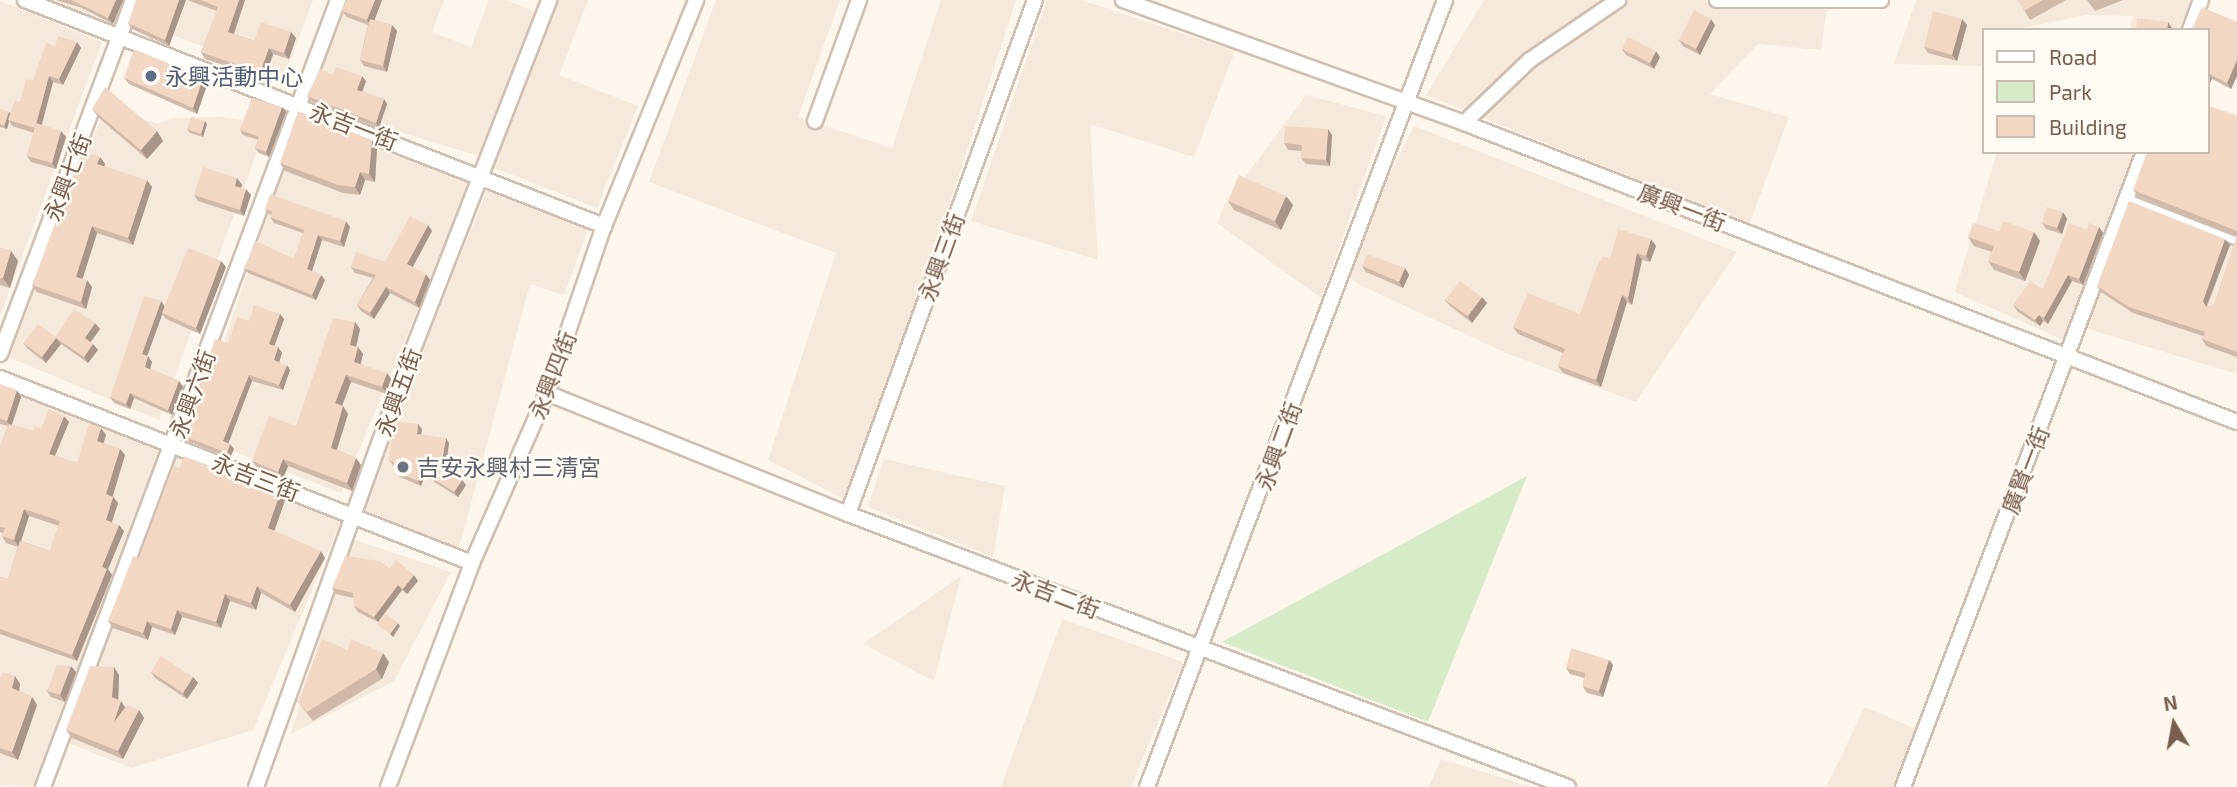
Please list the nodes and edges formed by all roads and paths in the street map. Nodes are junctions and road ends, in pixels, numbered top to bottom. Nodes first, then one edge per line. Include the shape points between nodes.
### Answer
1 (25, 0) edge
2 (133, 0) edge
3 (338, 0) edge
4 (549, 0) edge
5 (696, 0) edge
6 (859, 0) edge
7 (1035, 0) edge
8 (1124, 0) edge
9 (1445, 0) edge
10 (1618, 0) edge
11 (1717, 0) edge
12 (1881, 0) edge
13 (2201, 0) edge
14 (1761, 1) edge
15 (2191, 28) edge
16 (119, 38) junction
17 (1406, 103) junction
18 (298, 104) junction
19 (815, 121) dead end
20 (1464, 123) junction
21 (2143, 154) edge
22 (484, 177) junction
23 (2127, 198) junction
24 (604, 226) junction
25 (2237, 241) edge
26 (2233, 253) edge
27 (0, 354) edge
28 (2069, 357) junction
29 (0, 378) edge
30 (547, 393) junction
31 (2237, 422) edge
32 (173, 445) junction
33 (848, 514) junction
34 (353, 515) junction
35 (472, 563) junction
36 (1202, 650) junction
37 (43, 787) edge
38 (256, 787) edge
39 (388, 787) edge
40 (1147, 787) edge
41 (1568, 787) edge
42 (1903, 787) edge

1 - 16 street, 永吉一街
2 - 16 street, 永興七街
3 - 18 street, 永興六街
4 - 22 street, 永興五街
5 - 24 street, 永興四街
6 - 19 street
7 - 33 street, 永興三街
8 - 17 street, 廣興一街
9 - 17 street, 永興二街
10 - 20 street via 1530,60
11 - 14 street
12 - 14 street
13 - 15 street
16 - 18 street, 永吉一街
16 - 27 street, 永興七街
17 - 20 street, 廣興一街
17 - 36 street, 永興二街
18 - 22 street, 永吉一街
18 - 32 street, 永興六街
20 - 28 street, 廣興一街
21 - 23 street, 廣賢一街
22 - 24 street, 永吉一街
22 - 34 street, 永興五街 via 412,352
23 - 25 lane
23 - 28 street, 廣賢一街
24 - 30 street, 永興四街
25 - 26 lane
28 - 31 street, 廣興一街
28 - 42 street, 廣賢一街
29 - 32 street, 永吉三街
30 - 33 street, 永吉二街
30 - 35 street, 永興四街
32 - 34 street, 永吉三街
32 - 37 street, 永興六街
33 - 36 street, 永吉二街
34 - 35 street, 永吉三街
34 - 38 street, 永興五街
35 - 39 street, 永興四街
36 - 40 street, 永興二街
36 - 41 street, 永吉二街

